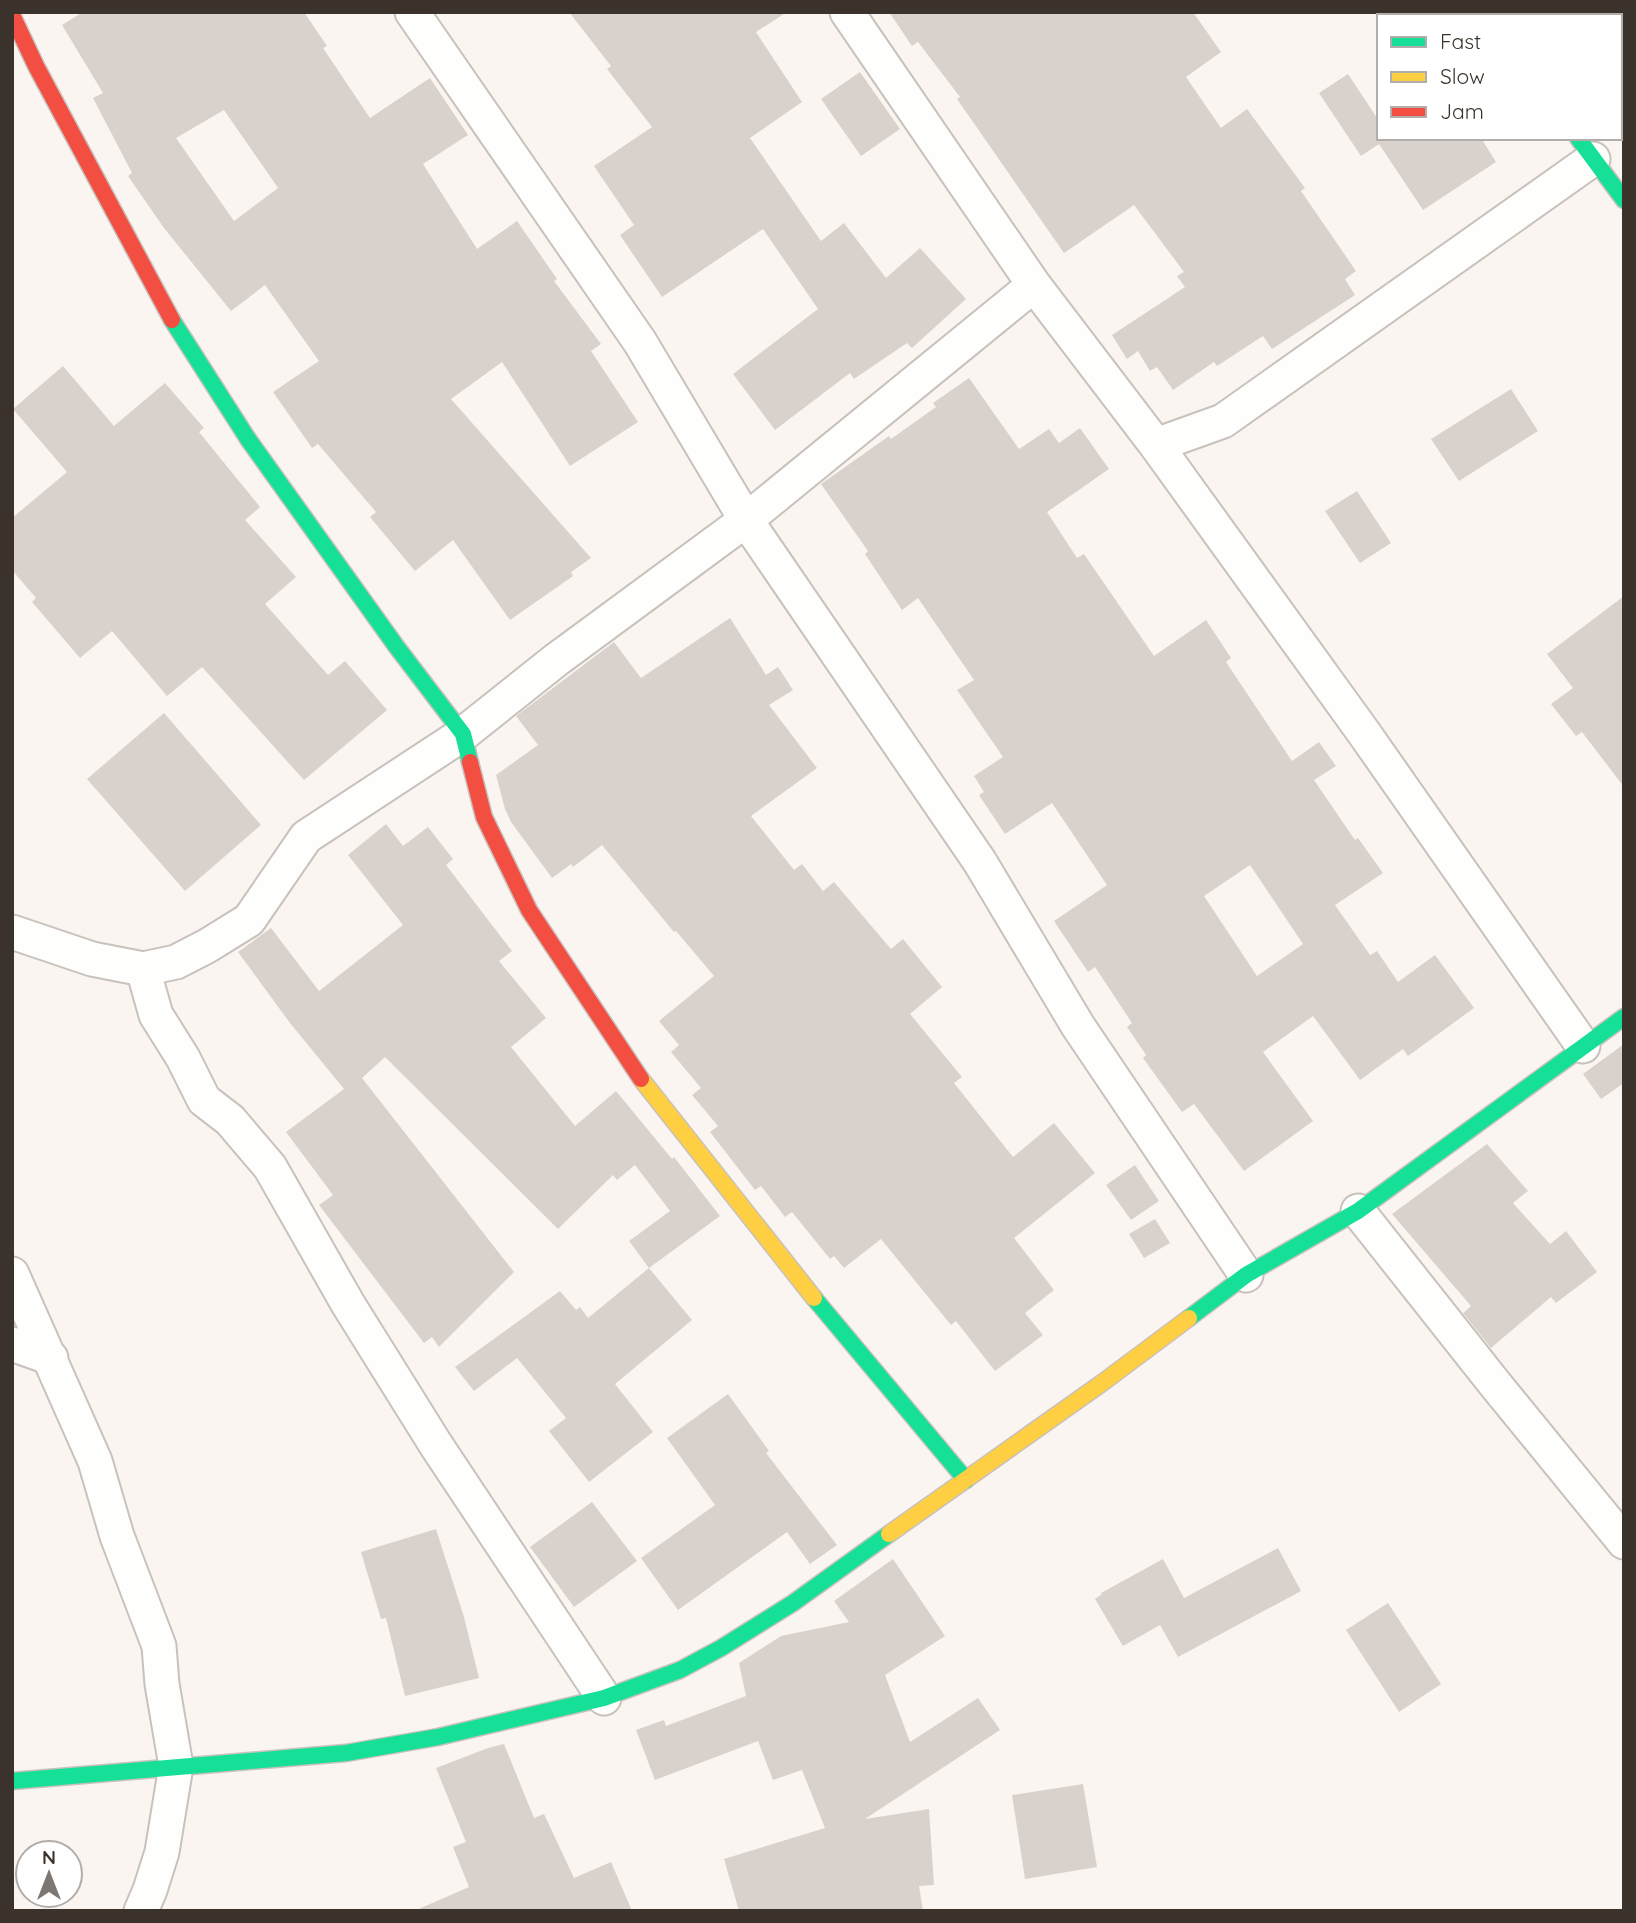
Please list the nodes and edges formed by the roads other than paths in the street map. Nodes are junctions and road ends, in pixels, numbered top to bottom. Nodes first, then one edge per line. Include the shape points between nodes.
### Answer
1 (412, 12) edge
2 (847, 12) edge
3 (12, 15) edge
4 (1586, 148) edge
5 (1624, 200) edge
6 (1034, 285) junction
7 (1156, 445) junction
8 (746, 520) junction
9 (463, 734) junction
10 (12, 932) edge
11 (143, 969) junction
12 (1624, 1017) edge
13 (1583, 1046) junction
14 (1359, 1211) junction
15 (12, 1274) edge
16 (1246, 1275) junction
17 (12, 1344) edge
18 (51, 1358) junction
19 (966, 1480) junction
20 (1624, 1542) edge
21 (604, 1698) junction
22 (176, 1766) junction
23 (12, 1781) edge
24 (141, 1911) edge

1 - 8 street via 640,342
2 - 6 street
3 - 9 main road via 176,327 248,439
4 - 5 main road
4 - 7 street via 1223,421
6 - 7 street
6 - 8 street
7 - 13 street
8 - 9 street
8 - 16 street via 979,862 1079,1026
9 - 11 street via 306,837 249,920 176,962
9 - 19 main road via 484,817 529,909 632,1068 785,1263
10 - 11 street via 92,959
11 - 21 street via 156,1015 204,1100 230,1120 270,1167 436,1445
12 - 13 main road
13 - 14 main road
14 - 16 main road
14 - 20 street
15 - 18 street
16 - 19 main road
17 - 18 street
18 - 22 street via 95,1461 117,1536 159,1646
19 - 21 main road via 793,1603 721,1648 680,1670
21 - 22 main road via 438,1737 346,1753
22 - 23 main road
22 - 24 street via 162,1852

